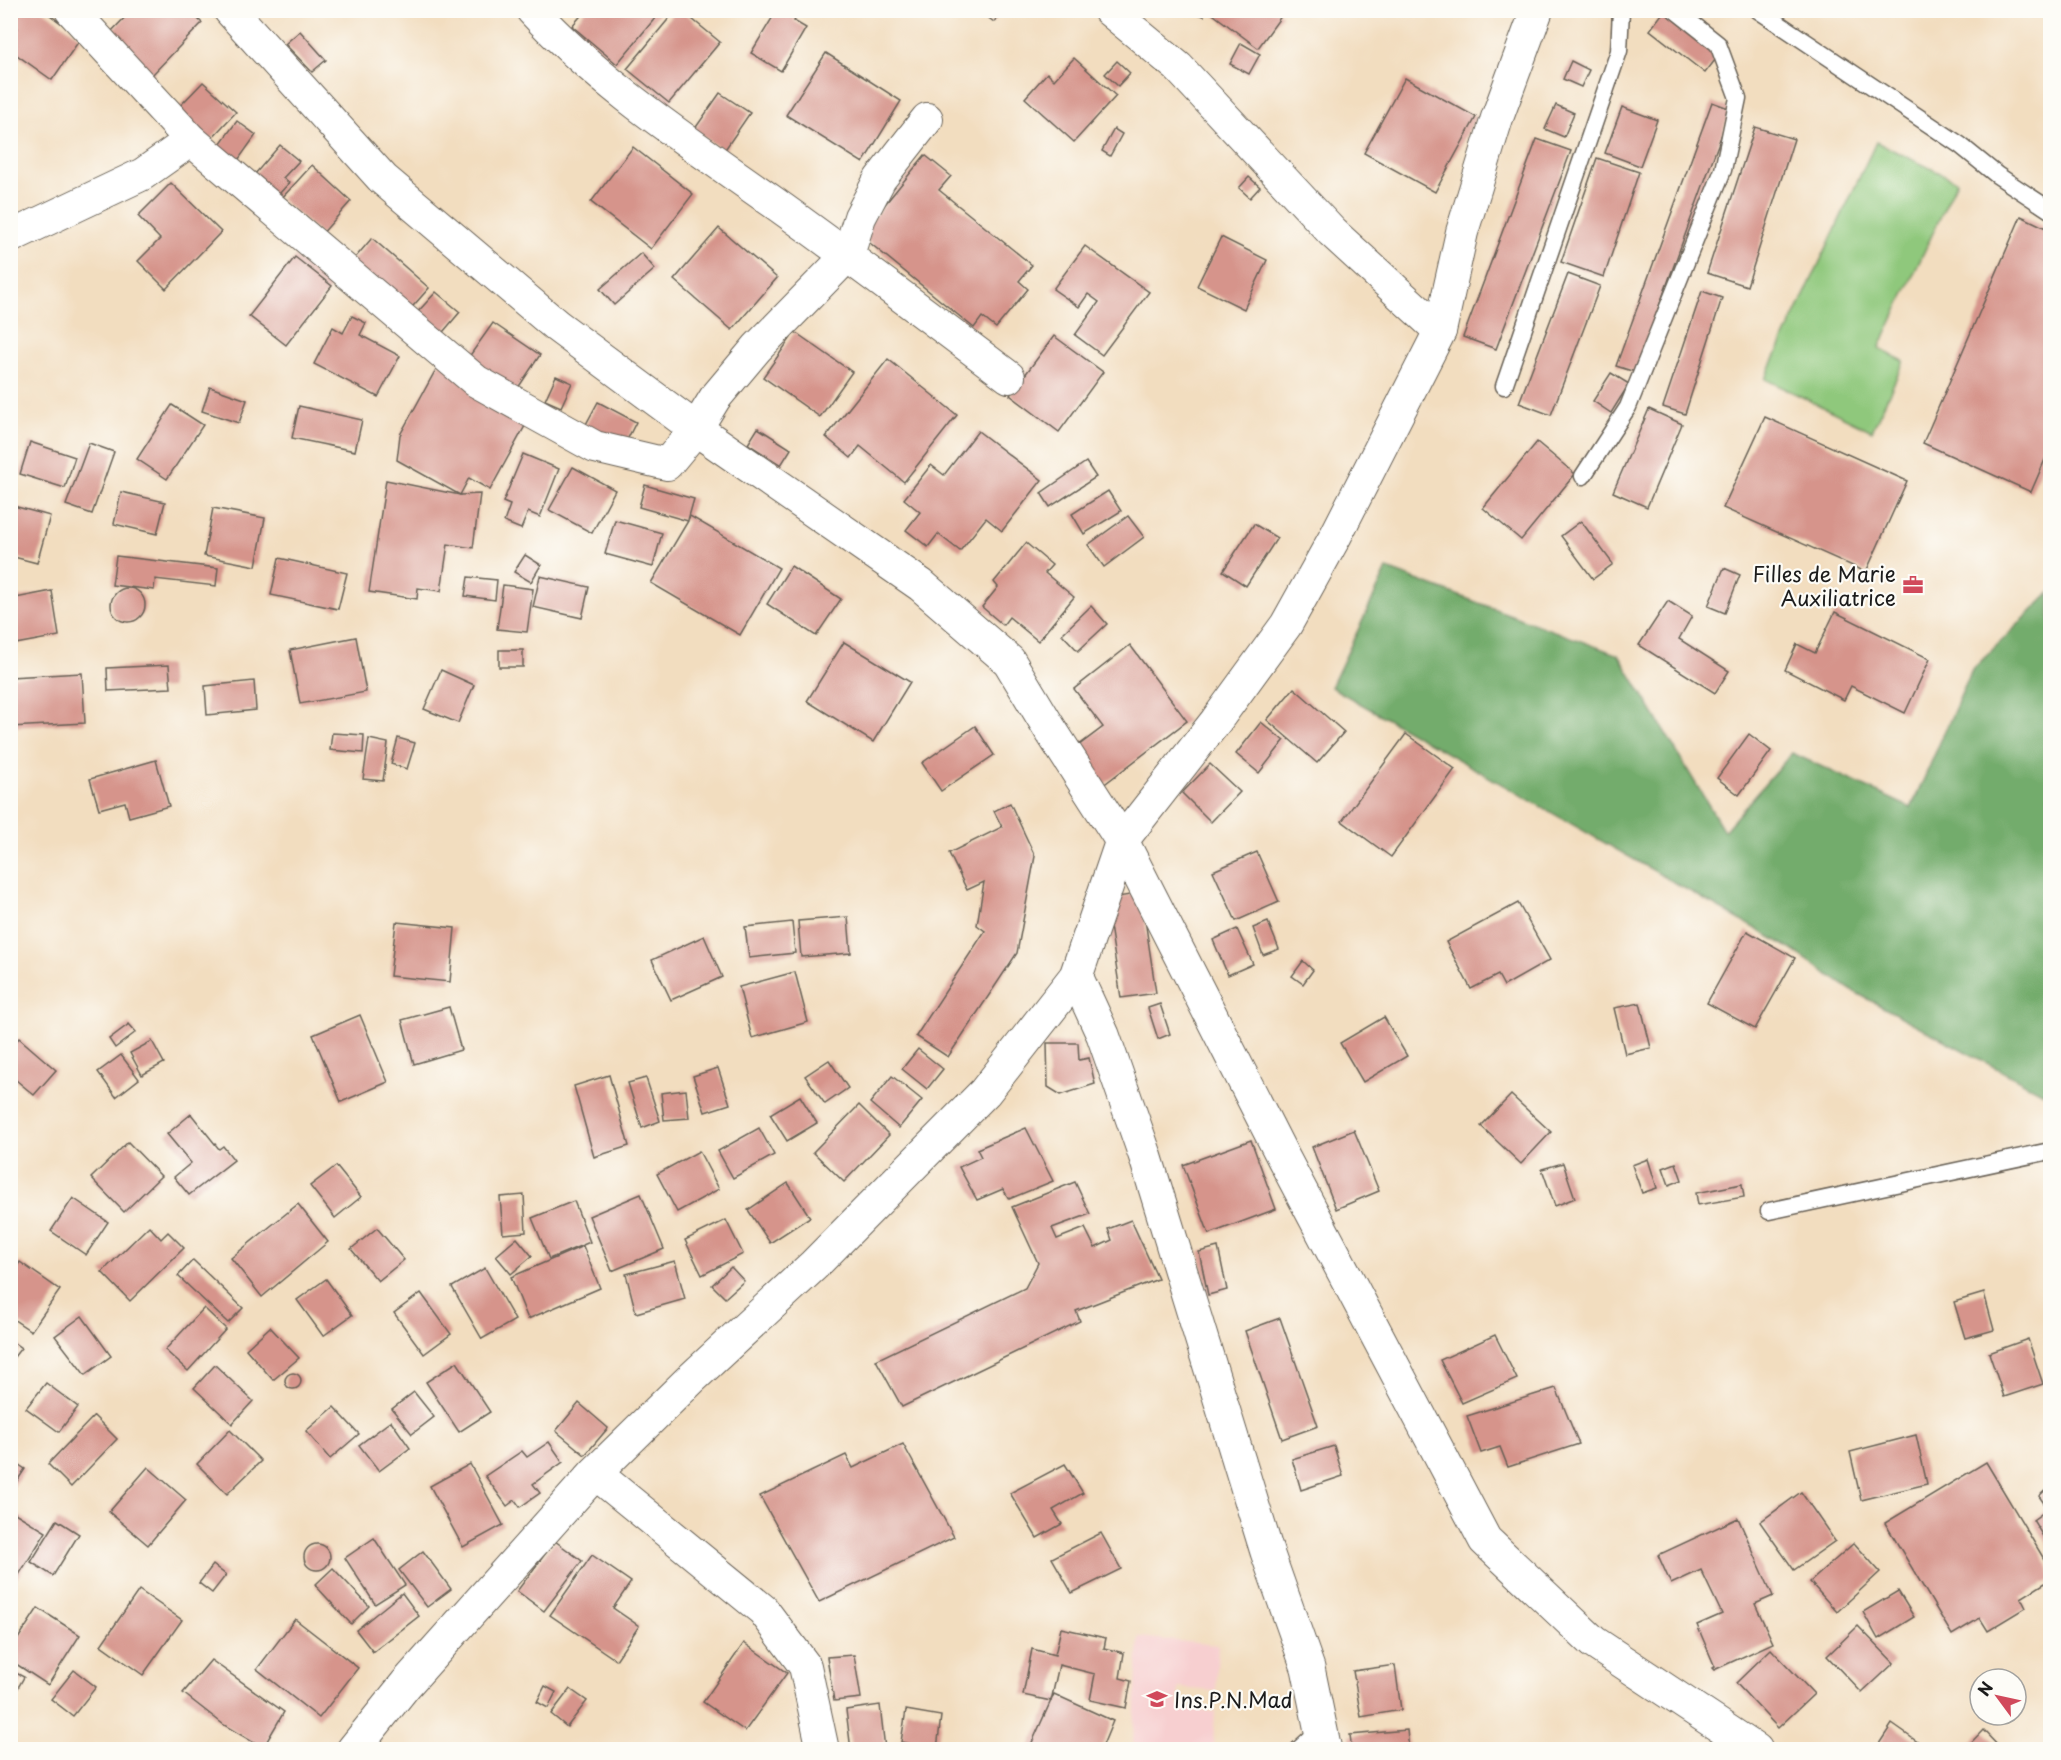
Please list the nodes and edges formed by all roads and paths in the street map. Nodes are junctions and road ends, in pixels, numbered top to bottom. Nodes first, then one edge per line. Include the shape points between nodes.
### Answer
1 (71, 10) edge
2 (230, 10) edge
3 (532, 10) edge
4 (1109, 10) edge
5 (1537, 10) edge
6 (1621, 10) edge
7 (1675, 10) edge
8 (1758, 10) edge
9 (927, 118) dead end
10 (191, 140) junction
11 (2050, 210) edge
12 (10, 237) edge
13 (848, 255) junction
14 (1440, 330) junction
15 (1009, 378) dead end
16 (1504, 386) dead end
17 (696, 429) junction
18 (1583, 476) dead end
19 (1122, 841) junction
20 (1076, 976) junction
21 (2050, 1151) edge
22 (1769, 1211) dead end
23 (595, 1473) junction
24 (1315, 1742) edge
25 (353, 1749) edge
26 (822, 1749) edge
27 (1756, 1749) edge

1 - 10 street
2 - 17 street via 383,179 557,326
3 - 13 street via 631,101
4 - 14 street via 1178,67 1332,232
5 - 14 street via 1461,232
6 - 16 lane via 1619,51
7 - 18 lane via 1718,44 1738,98 1723,170 1628,407
8 - 11 lane
9 - 13 street via 880,179 860,217
10 - 12 street via 143,174
10 - 17 street via 476,381 595,447 667,464
13 - 15 street
13 - 17 street via 758,348 715,398
14 - 19 street via 1286,625
17 - 19 street via 921,585 1009,661
19 - 20 street
19 - 27 street via 1485,1540 1593,1642
20 - 23 street via 985,1092 814,1265
20 - 24 street via 1103,1035 1145,1155 1267,1552 1308,1668
21 - 22 lane
23 - 25 street via 406,1684
23 - 26 street via 763,1610 805,1666

